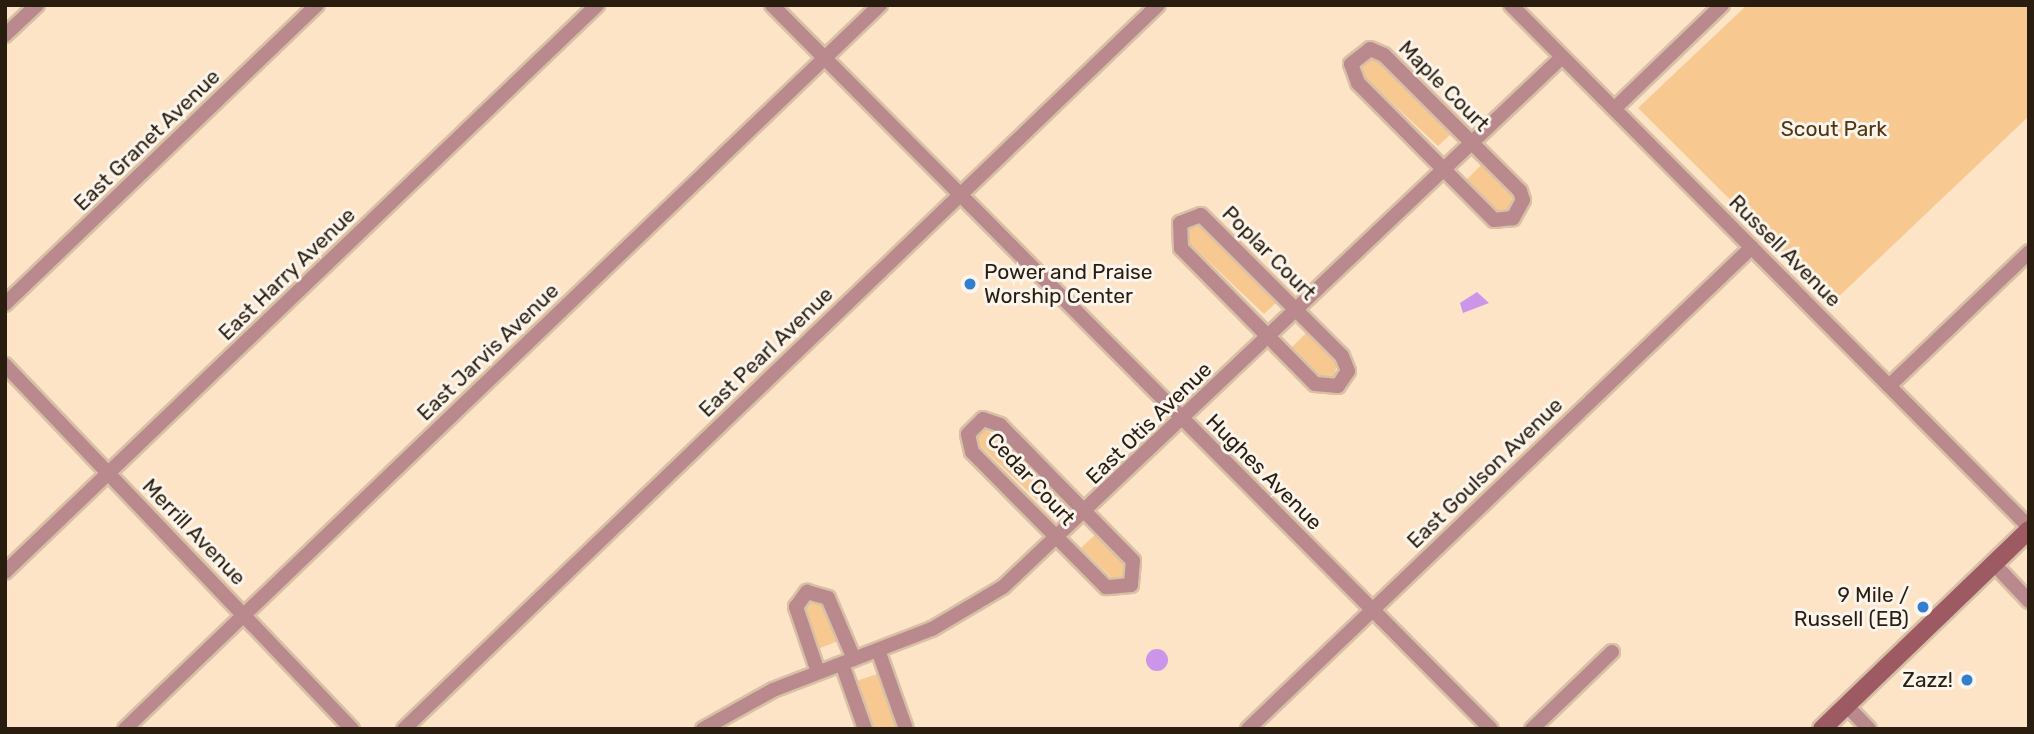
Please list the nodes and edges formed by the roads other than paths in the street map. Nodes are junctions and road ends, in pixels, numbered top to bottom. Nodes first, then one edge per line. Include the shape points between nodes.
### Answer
1 (37, 5) edge
2 (317, 5) edge
3 (597, 5) edge
4 (772, 5) edge
5 (880, 5) edge
6 (1158, 5) edge
7 (1511, 5) edge
8 (1722, 5) edge
9 (5, 35) edge
10 (1562, 57) junction
11 (825, 59) junction
12 (1614, 109) junction
13 (1472, 143) junction
14 (1444, 170) junction
15 (960, 195) junction
16 (1752, 247) junction
17 (2029, 252) edge
18 (5, 304) edge
19 (1297, 311) junction
20 (1269, 337) junction
21 (5, 365) edge
22 (1889, 386) junction
23 (1183, 420) junction
24 (109, 473) junction
25 (1087, 512) junction
26 (2029, 529) edge
27 (1059, 539) junction
28 (1994, 564) junction
29 (5, 572) edge
30 (2029, 601) edge
31 (1372, 610) junction
32 (244, 615) junction
33 (878, 650) junction
34 (1612, 652) dead end
35 (848, 662) junction
36 (818, 672) junction
37 (1846, 705) junction
38 (125, 729) edge
39 (352, 729) edge
40 (404, 729) edge
41 (703, 729) edge
42 (865, 729) edge
43 (906, 729) edge
44 (1248, 729) edge
45 (1491, 729) edge
46 (1532, 729) edge
47 (1822, 729) edge
48 (1869, 729) edge

1 - 9 street
2 - 18 street, East Granet Avenue
3 - 24 street, East Harry Avenue
4 - 11 street, Hughes Avenue
5 - 11 street, East Jarvis Avenue
6 - 15 street, East Pearl Avenue
7 - 10 street, Russell Avenue
8 - 12 street
10 - 12 street, Russell Avenue
10 - 13 street, East Otis Avenue
11 - 15 street, Hughes Avenue
11 - 32 street, East Jarvis Avenue
12 - 16 street, Russell Avenue
13 - 14 street, East Otis Avenue
13 - 14 street, Maple Court via 1520,191 1523,200 1513,218 1494,220
13 - 14 street, Maple Court via 1384,55 1361,52 1351,64 1353,77
14 - 19 street, East Otis Avenue
15 - 23 street, Hughes Avenue
15 - 40 street, East Pearl Avenue
16 - 22 street, Russell Avenue
16 - 31 street, East Goulson Avenue
17 - 22 street
19 - 20 street, East Otis Avenue
19 - 20 street, Poplar Court via 1347,364 1338,386 1321,388
19 - 20 street, Poplar Court via 1209,221 1201,215 1180,223 1181,248
20 - 23 street, East Otis Avenue
21 - 24 street, Merrill Avenue
22 - 26 street, Russell Avenue
23 - 25 street, East Otis Avenue
23 - 31 street, Hughes Avenue
24 - 29 street, East Harry Avenue
24 - 32 street, Merrill Avenue
25 - 27 street, East Otis Avenue
25 - 27 street, Cedar Court via 1133,561 1131,585 1106,587
25 - 27 street, Cedar Court via 996,422 983,419 971,427 972,452
26 - 28 main road
27 - 33 street, East Otis Avenue via 957,617
28 - 30 street
28 - 37 main road
31 - 44 street, East Goulson Avenue
31 - 45 street, Hughes Avenue
32 - 38 street, East Jarvis Avenue
32 - 39 street, Merrill Avenue
33 - 35 street, East Otis Avenue
33 - 43 street
34 - 46 street
35 - 36 street, East Otis Avenue
35 - 36 street via 828,598 807,592 796,607
35 - 42 street
36 - 41 street, East Otis Avenue
37 - 47 main road
37 - 48 street

